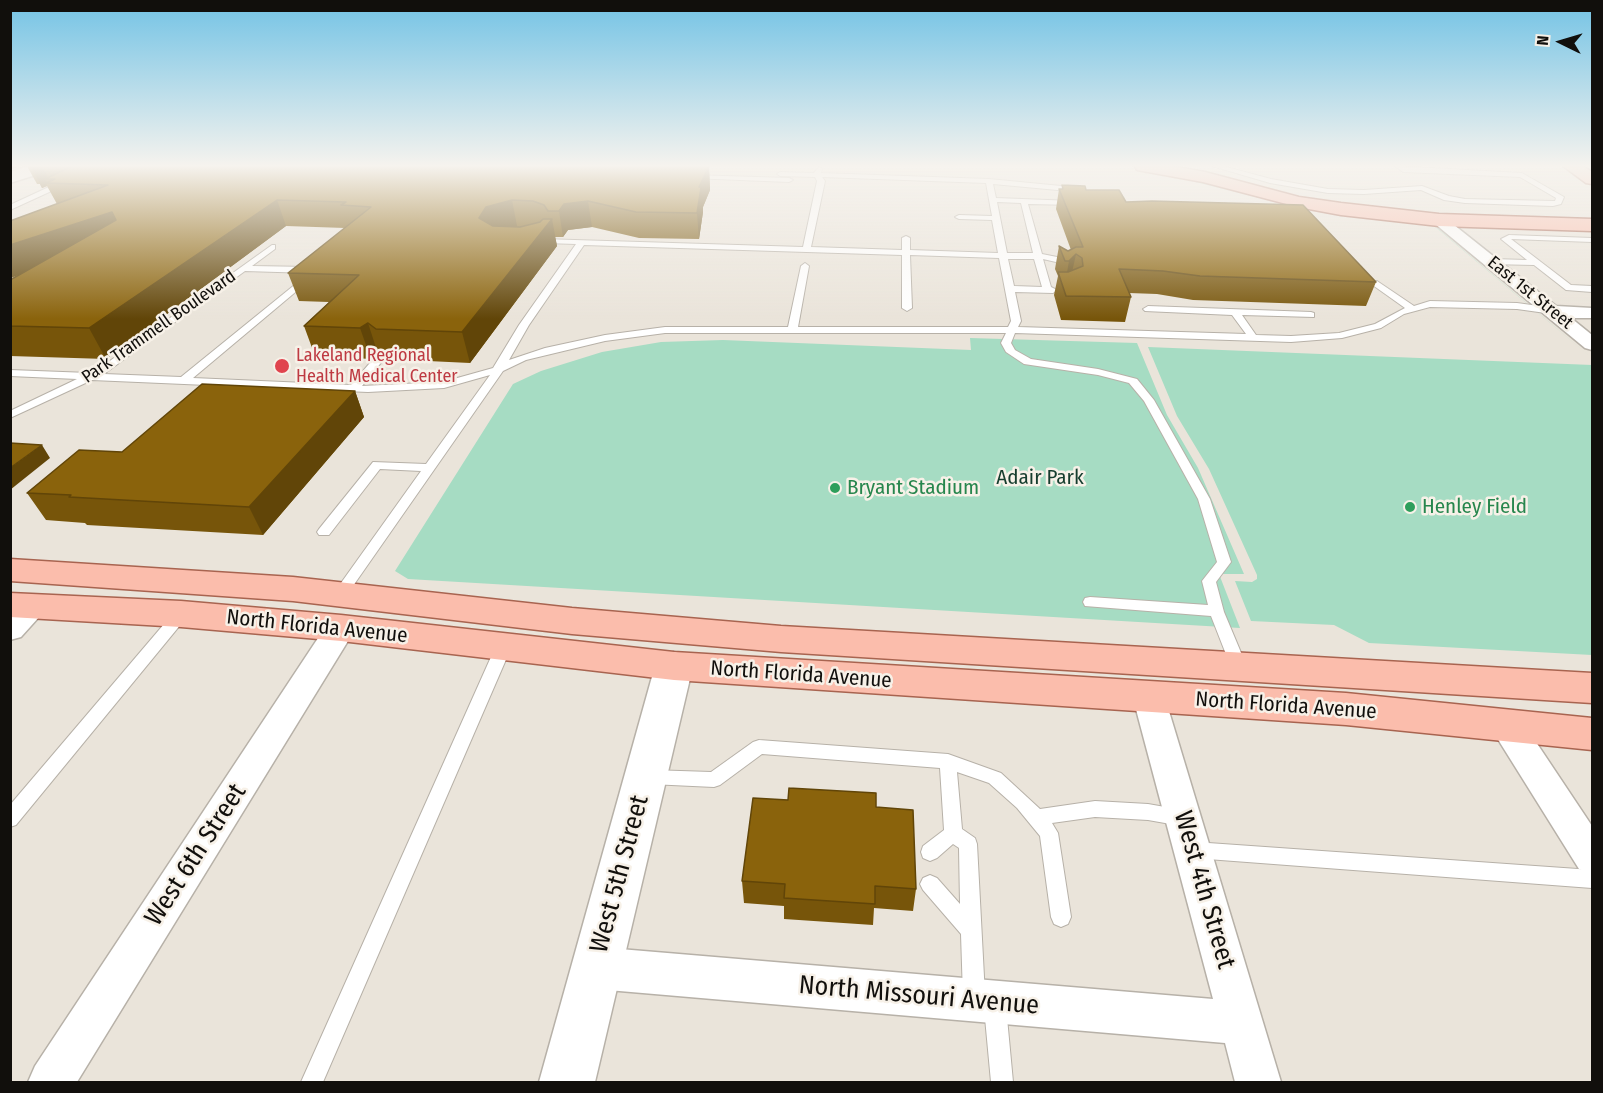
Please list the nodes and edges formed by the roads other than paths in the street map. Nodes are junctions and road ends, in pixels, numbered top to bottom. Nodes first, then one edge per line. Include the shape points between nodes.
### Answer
1 (812, 217) edge
2 (959, 217) dead end
3 (1028, 217) edge
4 (1421, 217) edge
5 (996, 218) joint
6 (1439, 219) junction
7 (1561, 224) junction
8 (1593, 225) edge
9 (541, 232) edge
10 (906, 238) dead end
11 (1593, 238) edge
12 (545, 241) junction
13 (582, 242) junction
14 (1510, 243) junction
15 (1547, 244) dead end
16 (1577, 246) dead end
17 (1593, 246) edge
18 (272, 247) dead end
19 (534, 248) edge
20 (806, 250) junction
21 (906, 254) junction
22 (1003, 256) junction
23 (1038, 256) junction
24 (1492, 262) junction
25 (1536, 263) junction
26 (805, 266) dead end
27 (243, 268) junction
28 (1066, 270) edge
29 (1377, 284) edge
30 (1011, 288) junction
31 (1593, 289) edge
32 (1047, 290) junction
33 (1063, 290) edge
34 (907, 308) dead end
35 (1416, 308) junction
36 (1148, 309) dead end
37 (1545, 311) junction
38 (1235, 312) junction
39 (1593, 313) edge
40 (1311, 315) dead end
41 (1012, 330) junction
42 (792, 331) junction
43 (1253, 338) junction
44 (1593, 344) edge
45 (380, 359) dead end
46 (497, 370) junction
47 (10, 373) edge
48 (91, 377) junction
49 (185, 380) junction
50 (354, 388) junction
51 (10, 415) edge
52 (430, 468) junction
53 (324, 532) dead end
54 (10, 570) edge
55 (1090, 603) dead end
56 (341, 611) junction
57 (1217, 611) junction
58 (18, 613) edge
59 (181, 614) junction
60 (781, 639) junction
61 (503, 648) junction
62 (674, 666) junction
63 (1239, 667) junction
64 (1593, 688) edge
65 (1149, 698) junction
66 (1593, 702) edge
67 (1506, 724) junction
68 (1593, 734) edge
69 (948, 761) junction
70 (645, 777) junction
71 (1035, 818) junction
72 (10, 819) edge
73 (953, 833) junction
74 (1188, 834) junction
75 (930, 852) dead end
76 (1593, 856) edge
77 (1593, 879) edge
78 (930, 884) dead end
79 (1061, 917) dead end
80 (971, 930) junction
81 (596, 968) junction
82 (985, 1002) junction
83 (1242, 1023) junction
84 (51, 1083) edge
85 (312, 1083) edge
86 (567, 1083) edge
87 (1002, 1083) edge
88 (1258, 1083) edge

1 - 20 lane
2 - 5 lane
3 - 23 lane
4 - 6 main road
5 - 22 lane
6 - 7 main road
6 - 24 street, East 1st Street
7 - 8 main road
7 - 11 lane
9 - 12 lane via 547,238
10 - 21 lane
11 - 14 lane via 1505,239
12 - 13 lane
12 - 19 lane
13 - 20 lane
13 - 46 lane
14 - 15 lane
14 - 25 lane
16 - 17 lane
18 - 27 lane, Park Trammell Boulevard
20 - 21 lane
21 - 22 lane
21 - 34 lane
22 - 23 lane
22 - 30 lane
23 - 28 lane via 1059,260
23 - 32 lane
24 - 25 lane
24 - 37 street, East 1st Street
25 - 31 lane via 1569,288
26 - 42 lane
27 - 48 lane, Park Trammell Boulevard
27 - 49 lane via 317,270
29 - 35 lane
30 - 32 lane
30 - 41 lane via 1017,321
32 - 33 lane
35 - 37 lane via 1438,312
35 - 43 lane via 1378,326 1339,336
36 - 38 lane
37 - 39 street
37 - 44 street, East 1st Street
38 - 40 lane
38 - 43 lane
41 - 42 lane
41 - 43 lane
41 - 57 lane via 1006,343 1011,352 1028,362 1133,381 1149,400 1204,499 1224,562 1209,581
42 - 46 lane via 705,329 625,335 549,350
45 - 50 lane
46 - 50 lane via 444,385
46 - 52 lane
47 - 48 lane
48 - 49 lane
48 - 51 lane, Park Trammell Boulevard
49 - 50 lane
52 - 53 lane via 377,465
52 - 56 lane
54 - 56 main road, North Florida Avenue
55 - 57 lane
56 - 59 main road, North Florida Avenue
56 - 60 main road, North Florida Avenue via 572,621
56 - 61 main road, North Florida Avenue
56 - 84 street, West 6th Street
57 - 63 lane
58 - 59 main road, North Florida Avenue
59 - 72 lane
60 - 62 main road via 725,650
60 - 63 main road, North Florida Avenue
61 - 62 main road, North Florida Avenue
61 - 85 lane
62 - 65 main road, North Florida Avenue
62 - 70 street, West 5th Street
63 - 64 main road, North Florida Avenue
65 - 67 main road, North Florida Avenue via 1346,709
65 - 74 street, West 4th Street
66 - 67 main road via 1533,705
67 - 68 main road, North Florida Avenue
67 - 76 street
69 - 70 lane via 759,747 714,780
69 - 71 lane via 995,778
69 - 73 lane
70 - 81 street, West 5th Street
71 - 74 lane via 1095,809 1148,812
71 - 79 lane via 1049,833
73 - 75 lane
73 - 80 lane via 968,844
74 - 77 lane
74 - 83 street, West 4th Street
78 - 80 lane
80 - 82 lane
81 - 82 street, North Missouri Avenue
81 - 86 street, West 5th Street
82 - 83 street, North Missouri Avenue
82 - 87 lane
83 - 88 street, West 4th Street

